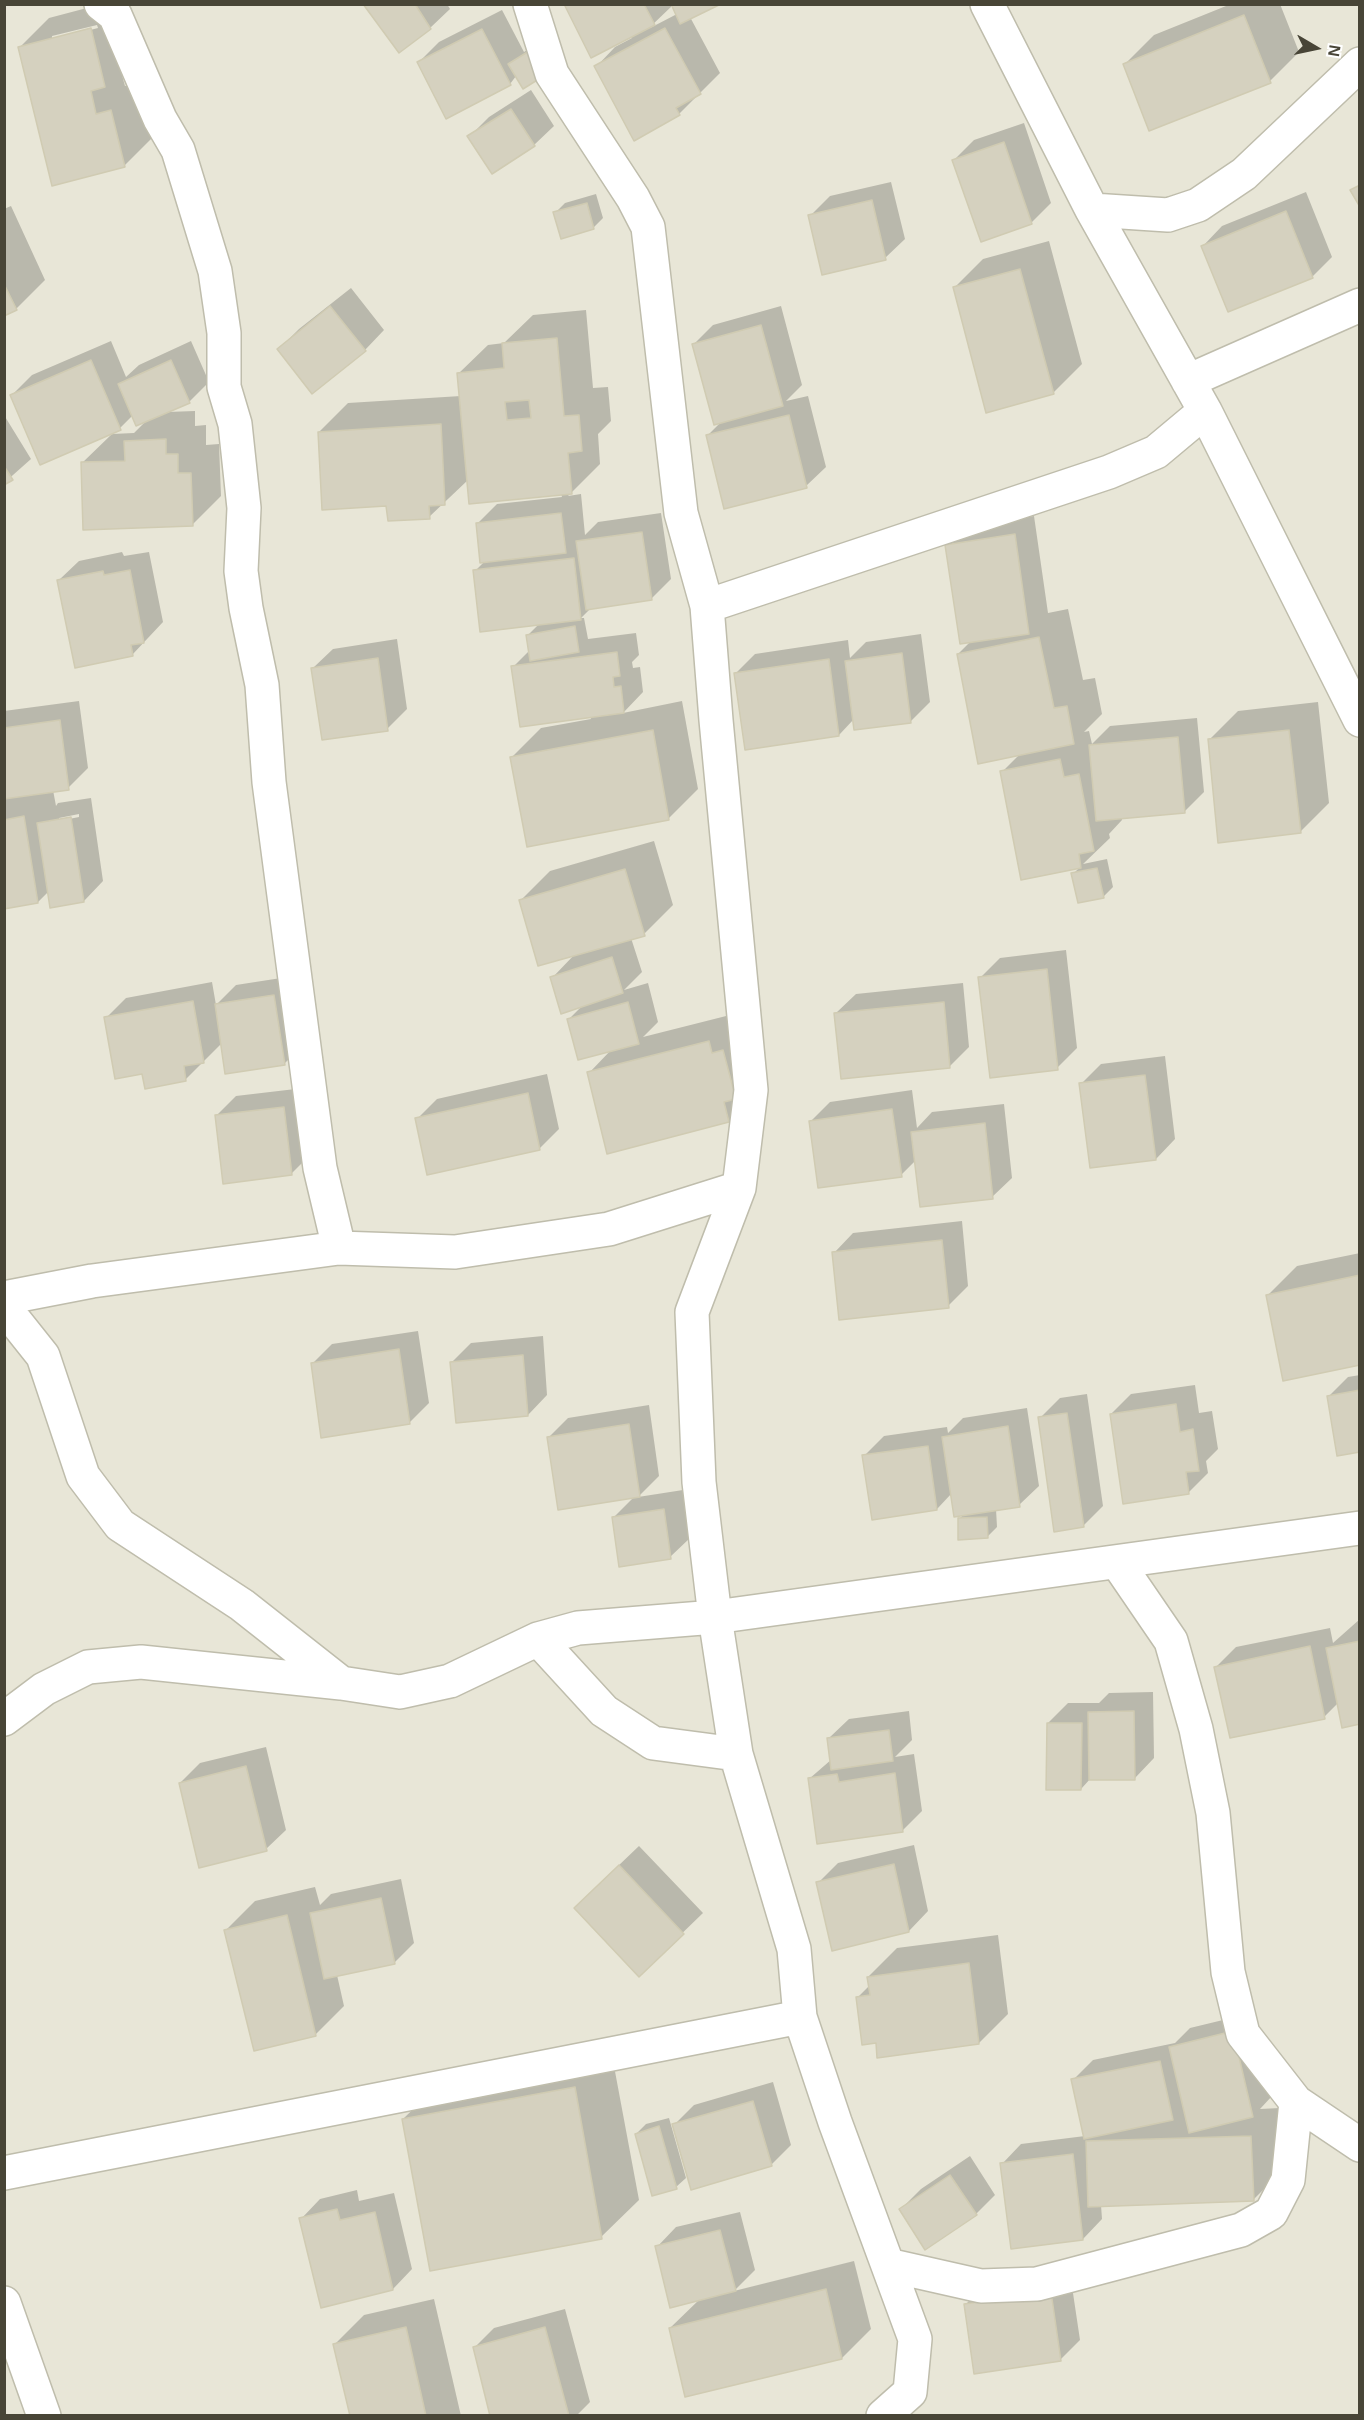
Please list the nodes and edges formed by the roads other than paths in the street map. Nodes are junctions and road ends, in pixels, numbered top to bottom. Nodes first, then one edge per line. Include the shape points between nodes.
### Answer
1 (101, 4) edge
2 (530, 4) edge
3 (987, 4) edge
4 (1359, 64) edge
5 (1092, 210) junction
6 (1359, 305) edge
7 (1188, 381) junction
8 (1205, 411) junction
9 (707, 606) junction
10 (1359, 720) edge
11 (739, 1188) junction
12 (339, 1248) junction
13 (4, 1298) edge
14 (4, 1307) edge
15 (1359, 1528) edge
16 (1117, 1562) junction
17 (715, 1617) junction
18 (538, 1639) junction
19 (341, 1683) junction
20 (4, 1719) edge
21 (736, 1754) junction
22 (800, 2017) junction
23 (1296, 2102) junction
24 (1359, 2145) edge
25 (4, 2174) edge
26 (888, 2265) junction
27 (4, 2303) edge
28 (44, 2415) edge
29 (883, 2415) edge

1 - 12 street via 115,15 160,119 178,150 215,271 224,333 224,387 235,424 243,508 242,580 262,685 269,782 320,1168
2 - 9 street via 552,74 648,227 681,513
3 - 5 street
4 - 5 street via 1244,174 1198,205 1168,215
5 - 7 street
6 - 7 street
7 - 8 street
8 - 9 street via 1156,452 1109,472
8 - 10 street
9 - 11 street via 751,1090
11 - 12 street via 609,1229 455,1252
11 - 17 street via 692,1312 699,1482
12 - 13 street via 92,1281
14 - 19 street via 43,1356 83,1476 120,1525 242,1605
15 - 16 street
16 - 17 street
16 - 23 street via 1171,1641 1196,1729 1213,1813 1228,1972 1243,2034
17 - 18 street via 578,1628
17 - 21 street
18 - 19 street via 440,1684 400,1692
18 - 21 street via 604,1711 653,1743
19 - 20 street via 141,1662 88,1667 44,1689
21 - 22 street via 794,1949
22 - 25 street
22 - 26 street
23 - 24 street
23 - 26 street via 1288,2180 1271,2213 1241,2230 1037,2284 981,2286
26 - 29 street via 915,2339 910,2392
27 - 28 street

